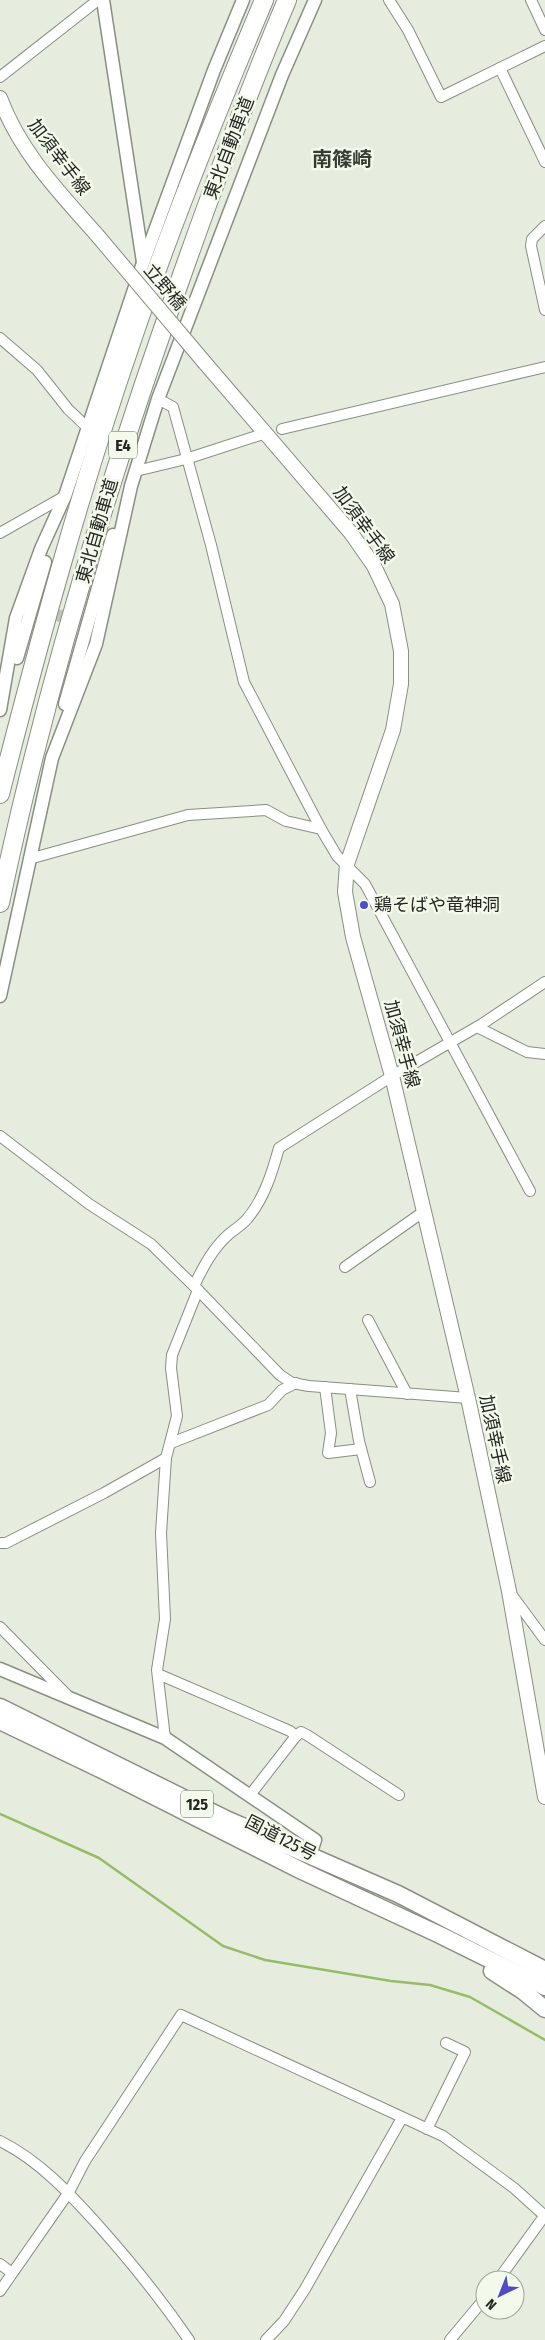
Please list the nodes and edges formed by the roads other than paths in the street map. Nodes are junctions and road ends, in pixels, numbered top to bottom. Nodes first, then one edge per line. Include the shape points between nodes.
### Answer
1 (98, 0) edge
2 (103, 0) edge
3 (243, 0) edge
4 (264, 0) edge
5 (287, 0) edge
6 (315, 0) edge
7 (389, 0) edge
8 (531, 0) edge
9 (545, 30) edge
10 (545, 46) edge
11 (500, 68) junction
12 (0, 77) edge
13 (0, 98) edge
14 (545, 162) edge
15 (545, 226) edge
16 (97, 235) joint
17 (143, 263) junction
18 (545, 310) edge
19 (0, 338) edge
20 (205, 363) joint
21 (545, 367) edge
22 (158, 399) junction
23 (88, 428) junction
24 (282, 429) dead end
25 (260, 435) dead end
26 (186, 459) junction
27 (136, 471) junction
28 (132, 486) junction
29 (65, 496) junction
30 (0, 533) edge
31 (0, 708) edge
32 (52, 758) junction
33 (0, 794) edge
34 (321, 830) junction
35 (29, 859) junction
36 (347, 864) junction
37 (0, 903) edge
38 (545, 982) edge
39 (0, 996) edge
40 (478, 1027) junction
41 (450, 1043) junction
42 (545, 1054) edge
43 (392, 1076) junction
44 (0, 1136) edge
45 (530, 1191) dead end
46 (424, 1212) junction
47 (345, 1267) dead end
48 (196, 1288) junction
49 (368, 1320) dead end
50 (296, 1384) junction
51 (326, 1388) junction
52 (350, 1389) junction
53 (407, 1394) junction
54 (468, 1398) junction
55 (171, 1443) junction
56 (361, 1449) junction
57 (166, 1458) junction
58 (370, 1482) dead end
59 (0, 1543) edge
60 (508, 1591) junction
61 (0, 1627) edge
62 (543, 1634) edge
63 (0, 1669) edge
64 (158, 1674) junction
65 (68, 1696) junction
66 (0, 1707) edge
67 (0, 1721) edge
68 (296, 1736) junction
69 (165, 1738) junction
70 (250, 1795) junction
71 (399, 1795) dead end
72 (545, 1797) edge
73 (310, 1855) junction
74 (302, 1872) junction
75 (545, 1970) edge
76 (545, 1987) edge
77 (545, 2009) edge
78 (446, 2043) dead end
79 (402, 2118) junction
80 (427, 2129) junction
81 (0, 2140) edge
82 (69, 2192) junction
83 (545, 2216) edge
84 (0, 2264) edge
85 (505, 2270) edge
86 (12, 2273) junction
87 (0, 2291) edge
88 (475, 2310) edge
89 (188, 2340) edge
90 (266, 2340) edge
91 (450, 2340) edge

1 - 12 street
2 - 17 street
3 - 17 street
4 - 33 highway, 東北自動車道 / E4 via 205,140 133,338 87,481
5 - 37 highway, 東北自動車道 / E4 via 218,175 109,488 54,680
6 - 22 street via 282,74
7 - 11 street via 408,30 440,98
8 - 9 street
10 - 11 street
11 - 14 street
13 - 16 main road, 加須幸手線 via 9,122 25,148
15 - 18 street via 532,239 531,246
16 - 20 main road, 立野橋, bridge
17 - 23 street
19 - 23 street via 37,370
20 - 36 main road, 加須幸手線 via 351,533 374,566 392,604 402,651 393,730
21 - 24 street
22 - 26 street via 173,407
22 - 27 street
23 - 29 street
25 - 26 street
26 - 27 street
26 - 34 street via 211,545 244,682
27 - 28 street
28 - 32 street via 85,623
28 - 32 street via 96,644
29 - 30 street
29 - 31 street via 34,607
29 - 31 street via 41,549 16,618
32 - 35 street
34 - 35 street via 286,821 266,810 188,815
34 - 36 street via 336,856
35 - 39 street
36 - 41 street via 365,884
36 - 43 main road, 加須幸手線 via 345,892 354,937
38 - 40 street
40 - 41 street
40 - 42 street via 527,1052
41 - 43 street
41 - 45 street
43 - 46 main road, 加須幸手線
43 - 48 street via 279,1148 272,1177 256,1206 208,1258
44 - 48 street via 89,1204 151,1244
46 - 47 street
46 - 54 main road, 加須幸手線
48 - 50 street via 280,1375
48 - 55 street via 172,1355 177,1416
49 - 53 street
50 - 51 street
50 - 55 street via 282,1390 268,1405
51 - 52 street
51 - 56 street via 331,1432 328,1453
52 - 53 street
52 - 56 street
53 - 54 street
54 - 60 main road, 加須幸手線
55 - 57 street
56 - 58 street
57 - 59 street via 87,1502 6,1543
57 - 64 street via 161,1533 166,1619
60 - 62 street
60 - 72 main road, 加須幸手線
61 - 65 street
63 - 65 street
64 - 68 street
64 - 69 street
65 - 69 street
66 - 73 highway, 国道125号 / 125 via 226,1819
67 - 74 highway, 国道125号 / 125
68 - 70 street
68 - 71 street via 301,1732 307,1735
69 - 70 street
70 - 73 street via 314,1840
73 - 75 highway, 国道125号 / 125 via 398,1894
74 - 76 highway, 国道125号 / 125
74 - 77 highway via 487,1968
78 - 80 street via 465,2052
79 - 80 street
79 - 82 street via 181,2015 85,2161
79 - 90 street via 305,2289 284,2321
80 - 83 street via 443,2136 514,2188
81 - 82 street via 34,2162
82 - 86 street
82 - 89 street via 142,2276
83 - 85 street
84 - 86 street
86 - 87 street
88 - 91 street

